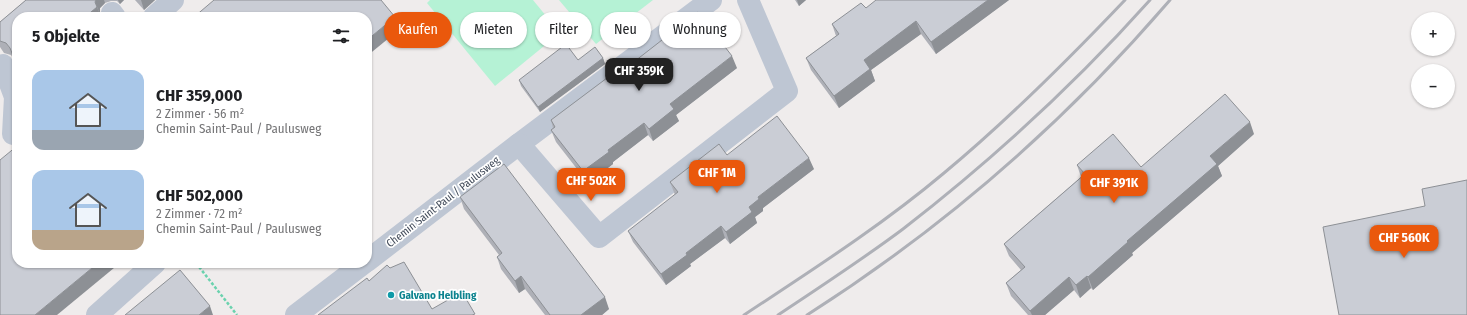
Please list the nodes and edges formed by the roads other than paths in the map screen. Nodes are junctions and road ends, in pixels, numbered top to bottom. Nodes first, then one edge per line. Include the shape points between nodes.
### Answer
1 (173, 0) edge
2 (711, 0) edge
3 (748, 0) edge
4 (160, 12) edge
5 (3, 65) dead end
6 (12, 89) edge
7 (0, 100) edge
8 (12, 137) edge
9 (519, 144) junction
10 (372, 257) edge
11 (150, 268) edge
12 (357, 268) edge
13 (98, 315) edge
14 (296, 315) edge

1 - 4 street
2 - 9 street, Chemin Saint-Paul / Paulusweg
3 - 9 street via 787,91 598,237
5 - 6 street
7 - 8 street
9 - 10 street, Chemin Saint-Paul / Paulusweg
11 - 13 street
12 - 14 street

